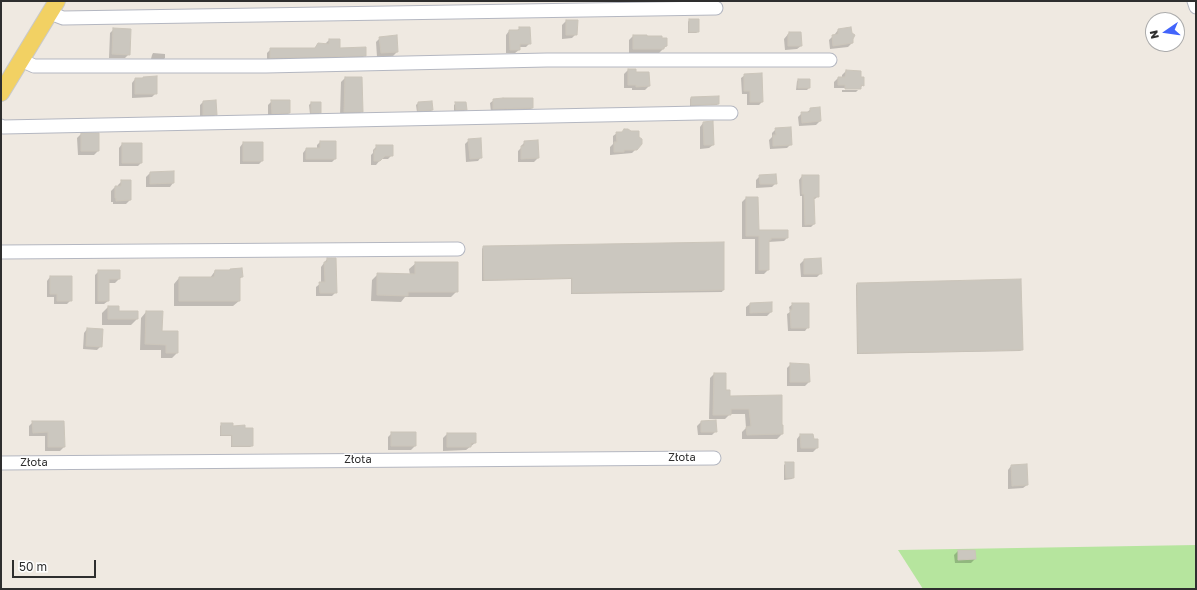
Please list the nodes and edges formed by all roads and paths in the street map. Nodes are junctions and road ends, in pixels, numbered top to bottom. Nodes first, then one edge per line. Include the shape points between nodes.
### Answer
1 (1194, 1) edge
2 (54, 7) edge
3 (1196, 7) edge
4 (716, 8) dead end
5 (21, 60) junction
6 (830, 60) dead end
7 (1, 93) edge
8 (731, 113) dead end
9 (1, 126) edge
10 (458, 249) dead end
11 (1, 252) edge
12 (714, 458) dead end
13 (1, 463) edge

1 - 3 street
2 - 4 street via 63,18
2 - 5 main road
5 - 6 street via 34,66 258,66 547,60
5 - 7 main road
8 - 9 street
10 - 11 street
12 - 13 street, Złota

